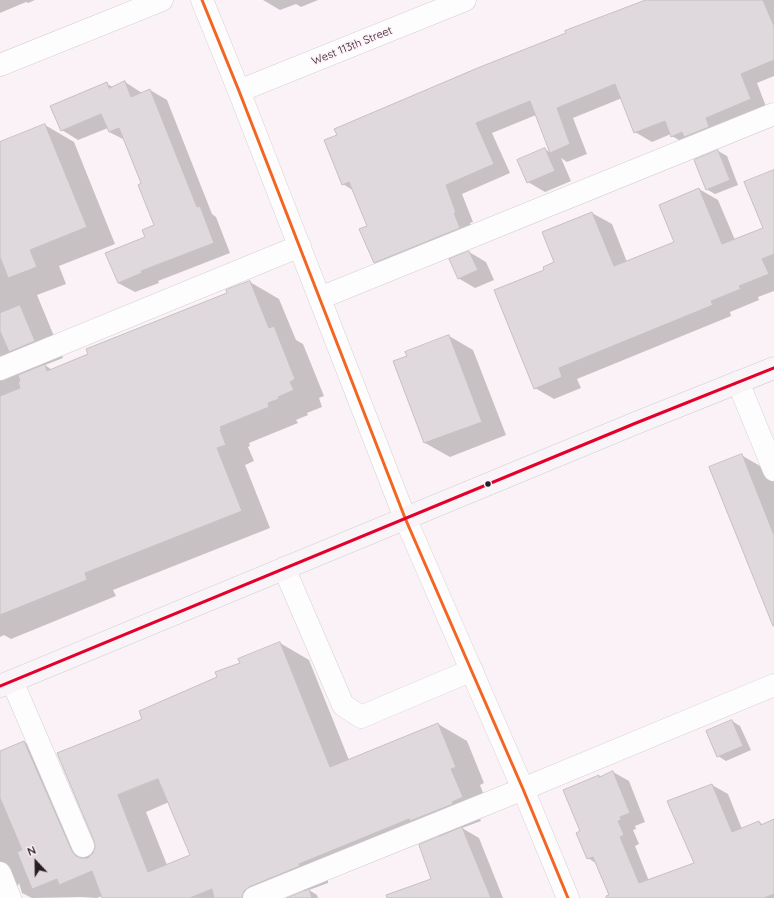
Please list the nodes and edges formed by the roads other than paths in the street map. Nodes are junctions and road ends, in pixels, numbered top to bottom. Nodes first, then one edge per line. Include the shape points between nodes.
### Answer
1 (162, 0) edge
2 (202, 0) edge
3 (465, 0) edge
4 (0, 65) edge
5 (239, 91) junction
6 (774, 114) edge
7 (300, 246) junction
8 (320, 298) junction
9 (774, 368) edge
10 (0, 369) edge
11 (738, 382) junction
12 (774, 470) edge
13 (405, 518) junction
14 (284, 568) junction
15 (472, 670) junction
16 (6, 683) edge
17 (774, 685) edge
18 (523, 789) junction
19 (83, 846) dead end
20 (0, 873) edge
21 (10, 898) edge
22 (254, 898) edge
23 (568, 898) edge

1 - 4 street
2 - 5 street
3 - 5 street, West 113th Street
5 - 7 street
6 - 8 street
7 - 8 street
7 - 10 street
8 - 13 street
9 - 11 main road
11 - 12 street
11 - 13 main road
13 - 14 main road
13 - 15 street
14 - 15 street via 343,705 361,717
14 - 16 main road
15 - 18 street
16 - 19 street
17 - 18 street
18 - 22 street
18 - 23 street
20 - 21 street

